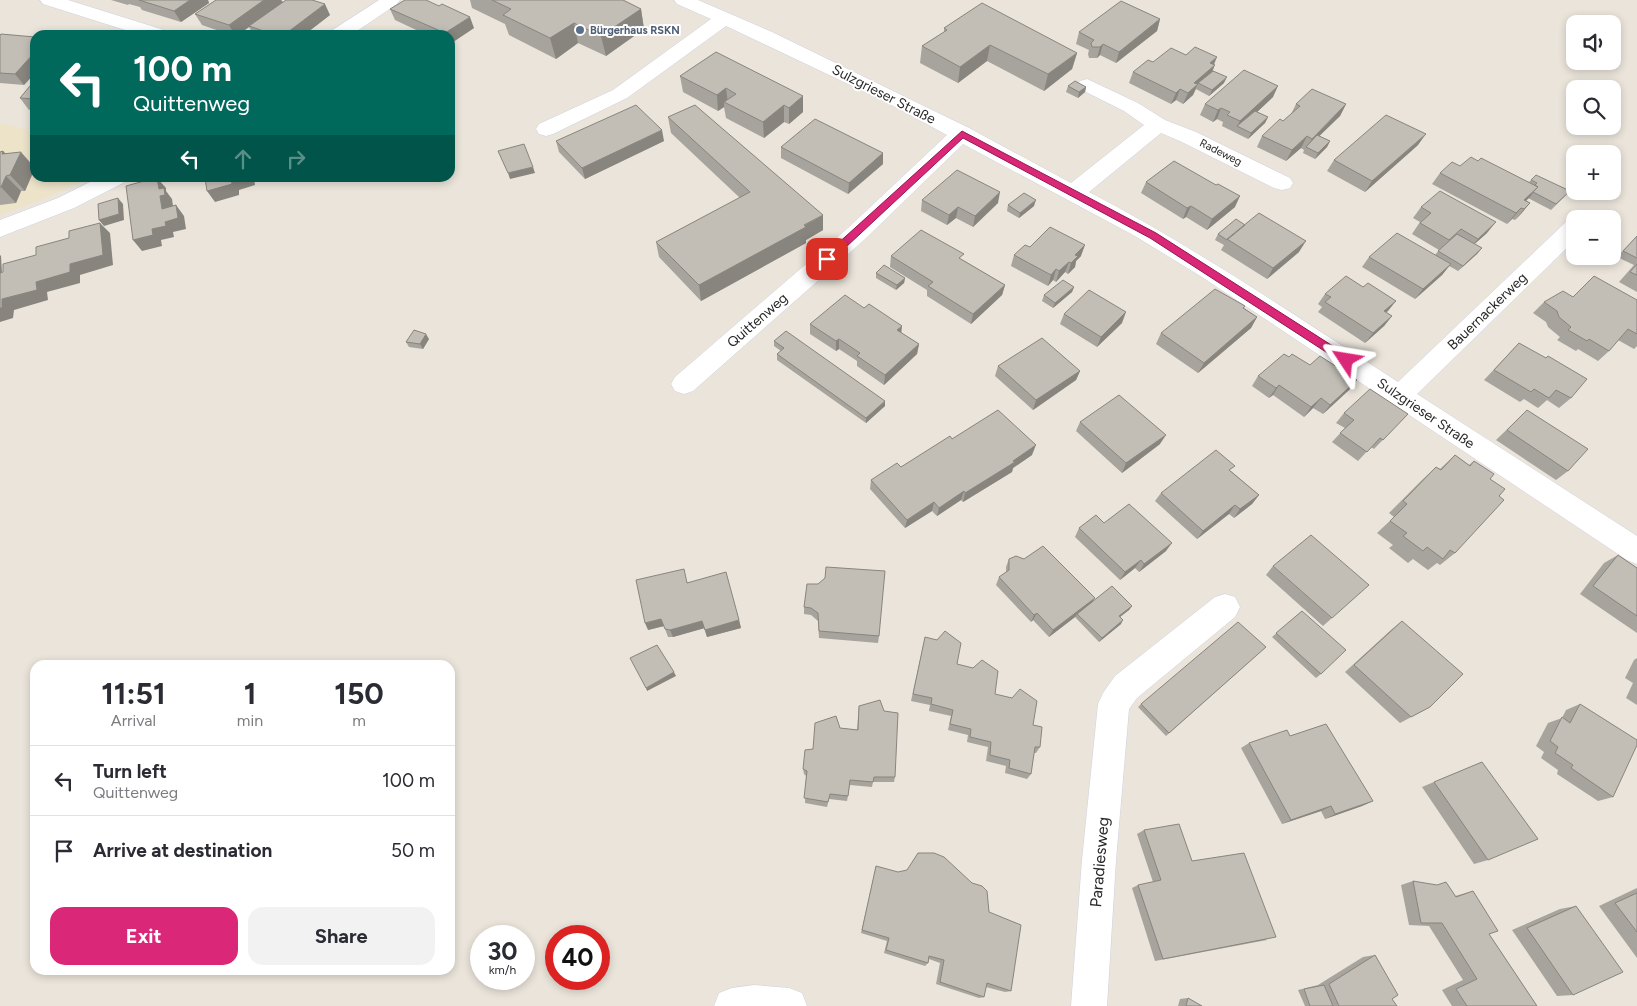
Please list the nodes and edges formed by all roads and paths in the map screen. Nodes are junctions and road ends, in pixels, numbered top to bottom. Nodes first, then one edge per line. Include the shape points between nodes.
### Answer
1 (49, 0) edge
2 (391, 0) edge
3 (683, 0) edge
4 (724, 18) junction
5 (144, 30) edge
6 (346, 30) edge
7 (1087, 85) edge
8 (1158, 125) junction
9 (546, 129) dead end
10 (962, 134) junction
11 (107, 182) edge
12 (1282, 183) dead end
13 (1073, 193) junction
14 (0, 229) edge
15 (1566, 236) edge
16 (684, 384) dead end
17 (1400, 395) junction
18 (1637, 551) edge
19 (1225, 607) dead end
20 (732, 1006) edge
21 (789, 1006) edge
22 (1089, 1006) edge

1 - 5 street
2 - 6 street
3 - 4 street, Sulzgrieser Straße
4 - 9 street via 620,94
4 - 10 street, Sulzgrieser Straße via 835,69
7 - 8 street, Radeweg
8 - 12 street, Radeweg via 1190,137
8 - 13 street
10 - 13 street, Sulzgrieser Straße
10 - 16 street, Quittenweg via 856,234
11 - 14 street via 66,203
13 - 17 street, Sulzgrieser Straße via 1189,257
15 - 17 street, Bauernackerweg
17 - 18 street, Sulzgrieser Straße
19 - 22 street, Paradiesweg via 1126,687 1116,699 1111,718
20 - 21 street via 754,1003

